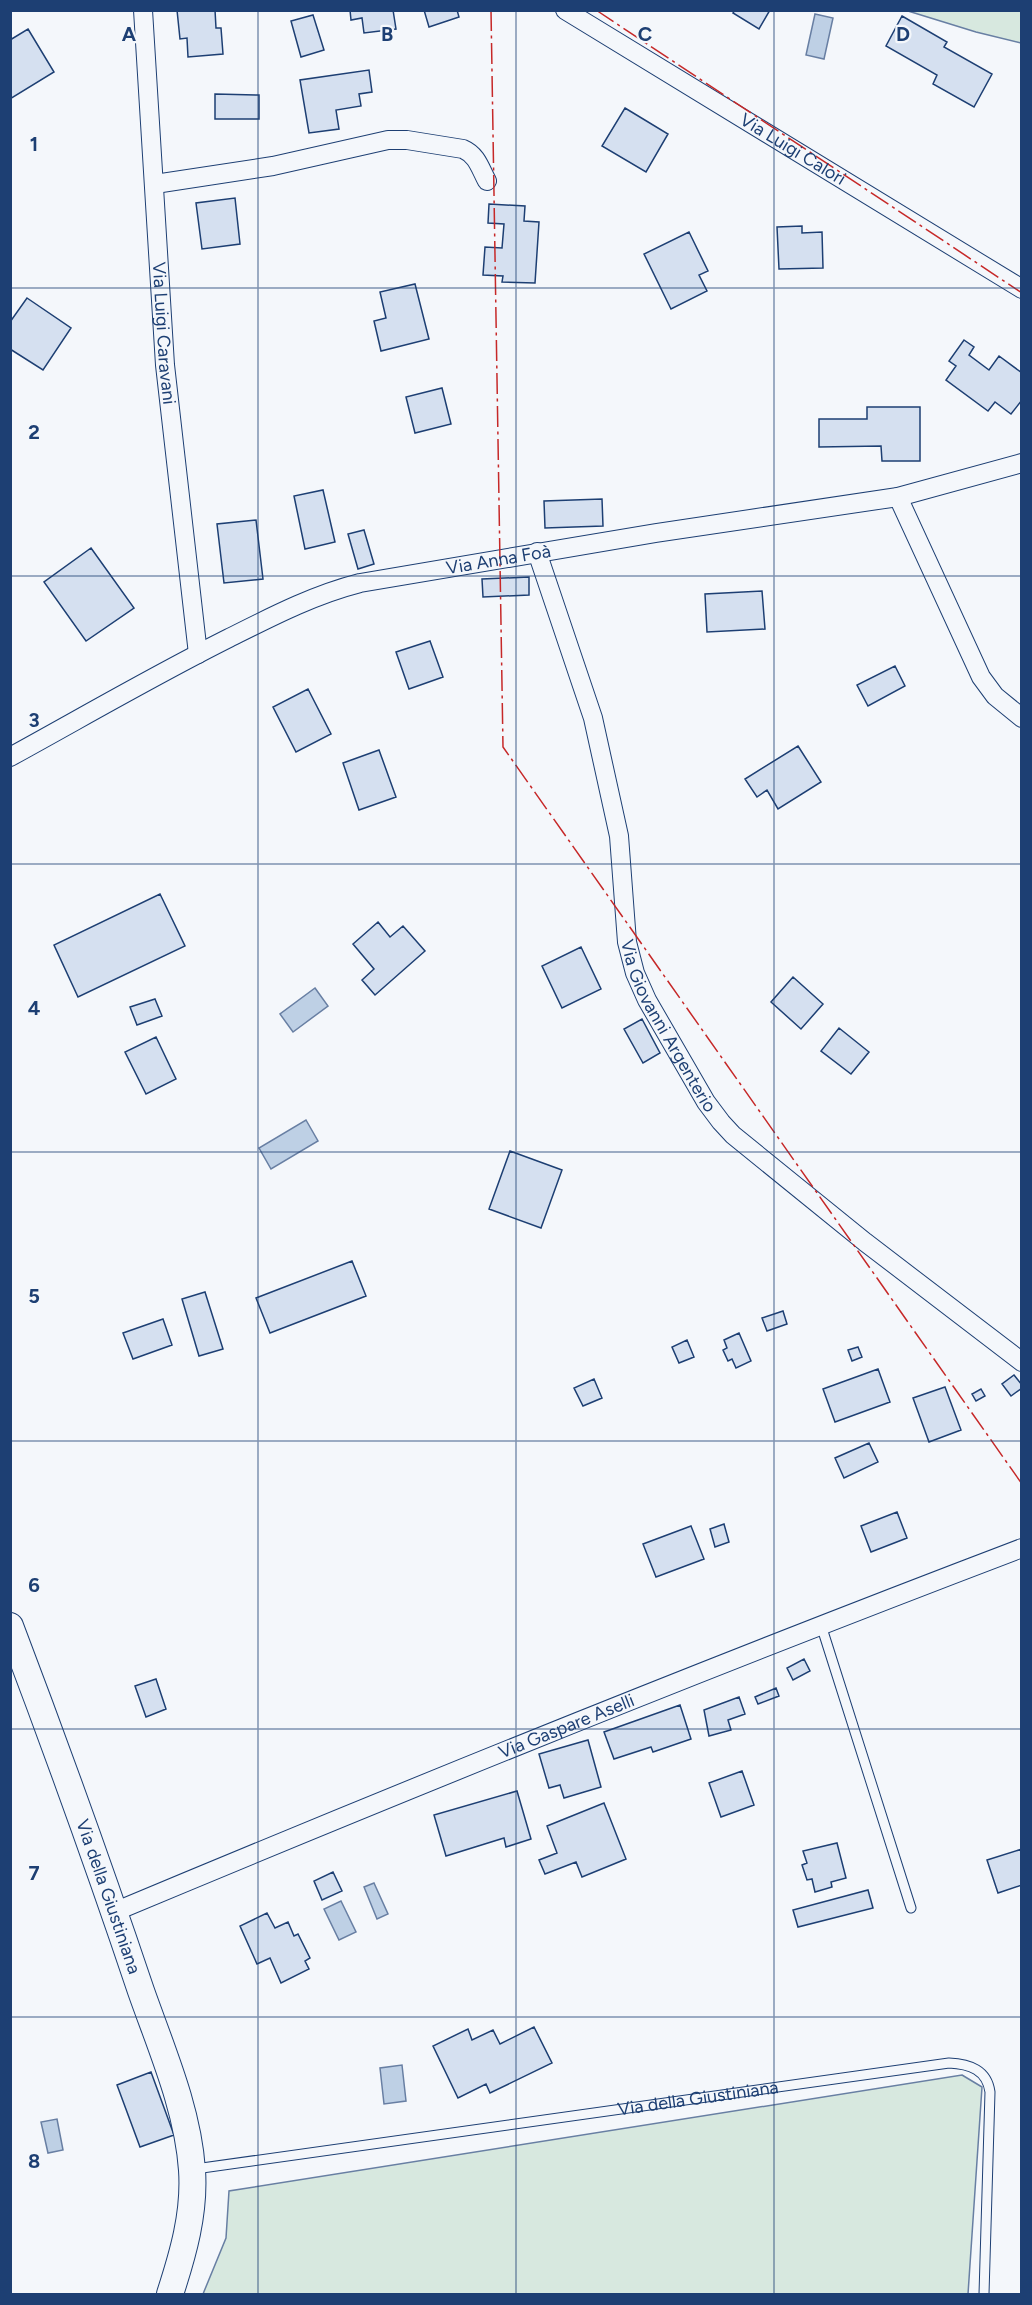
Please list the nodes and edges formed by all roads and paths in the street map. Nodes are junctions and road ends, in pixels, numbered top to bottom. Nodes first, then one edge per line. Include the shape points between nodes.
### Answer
1 (143, 10) edge
2 (565, 10) edge
3 (487, 181) dead end
4 (155, 184) junction
5 (1022, 289) edge
6 (1022, 463) edge
7 (898, 497) junction
8 (537, 552) junction
9 (198, 654) junction
10 (1022, 718) edge
11 (10, 757) edge
12 (1022, 1362) edge
13 (1022, 1548) edge
14 (821, 1625) junction
15 (10, 1626) edge
16 (911, 1908) dead end
17 (114, 1912) junction
18 (192, 2170) junction
19 (170, 2295) edge
20 (984, 2295) edge

1 - 4 street, Via Luigi Caravani
2 - 5 street, Via Luigi Calori
3 - 4 street via 470,152 388,140 273,166
4 - 9 street, Via Luigi Caravani via 165,365
6 - 7 street, Via Anna Foà
7 - 8 street, Via Anna Foà
7 - 10 street via 981,677 995,696
8 - 9 street, Via Anna Foà via 336,589
8 - 12 street, Via Giovanni Argenterio via 593,718 619,836 627,942 635,973 706,1102 733,1135
9 - 11 street, Via Anna Foà
13 - 14 street, Via Gaspare Aselli
14 - 16 lane
14 - 17 street, Via Gaspare Aselli
15 - 17 street, Via della Giustiniana
17 - 18 street, Via della Giustiniana via 176,2093
18 - 19 street, Via della Giustiniana via 189,2225
18 - 20 lane, Via della Giustiniana via 949,2063 966,2064 982,2074 990,2092

